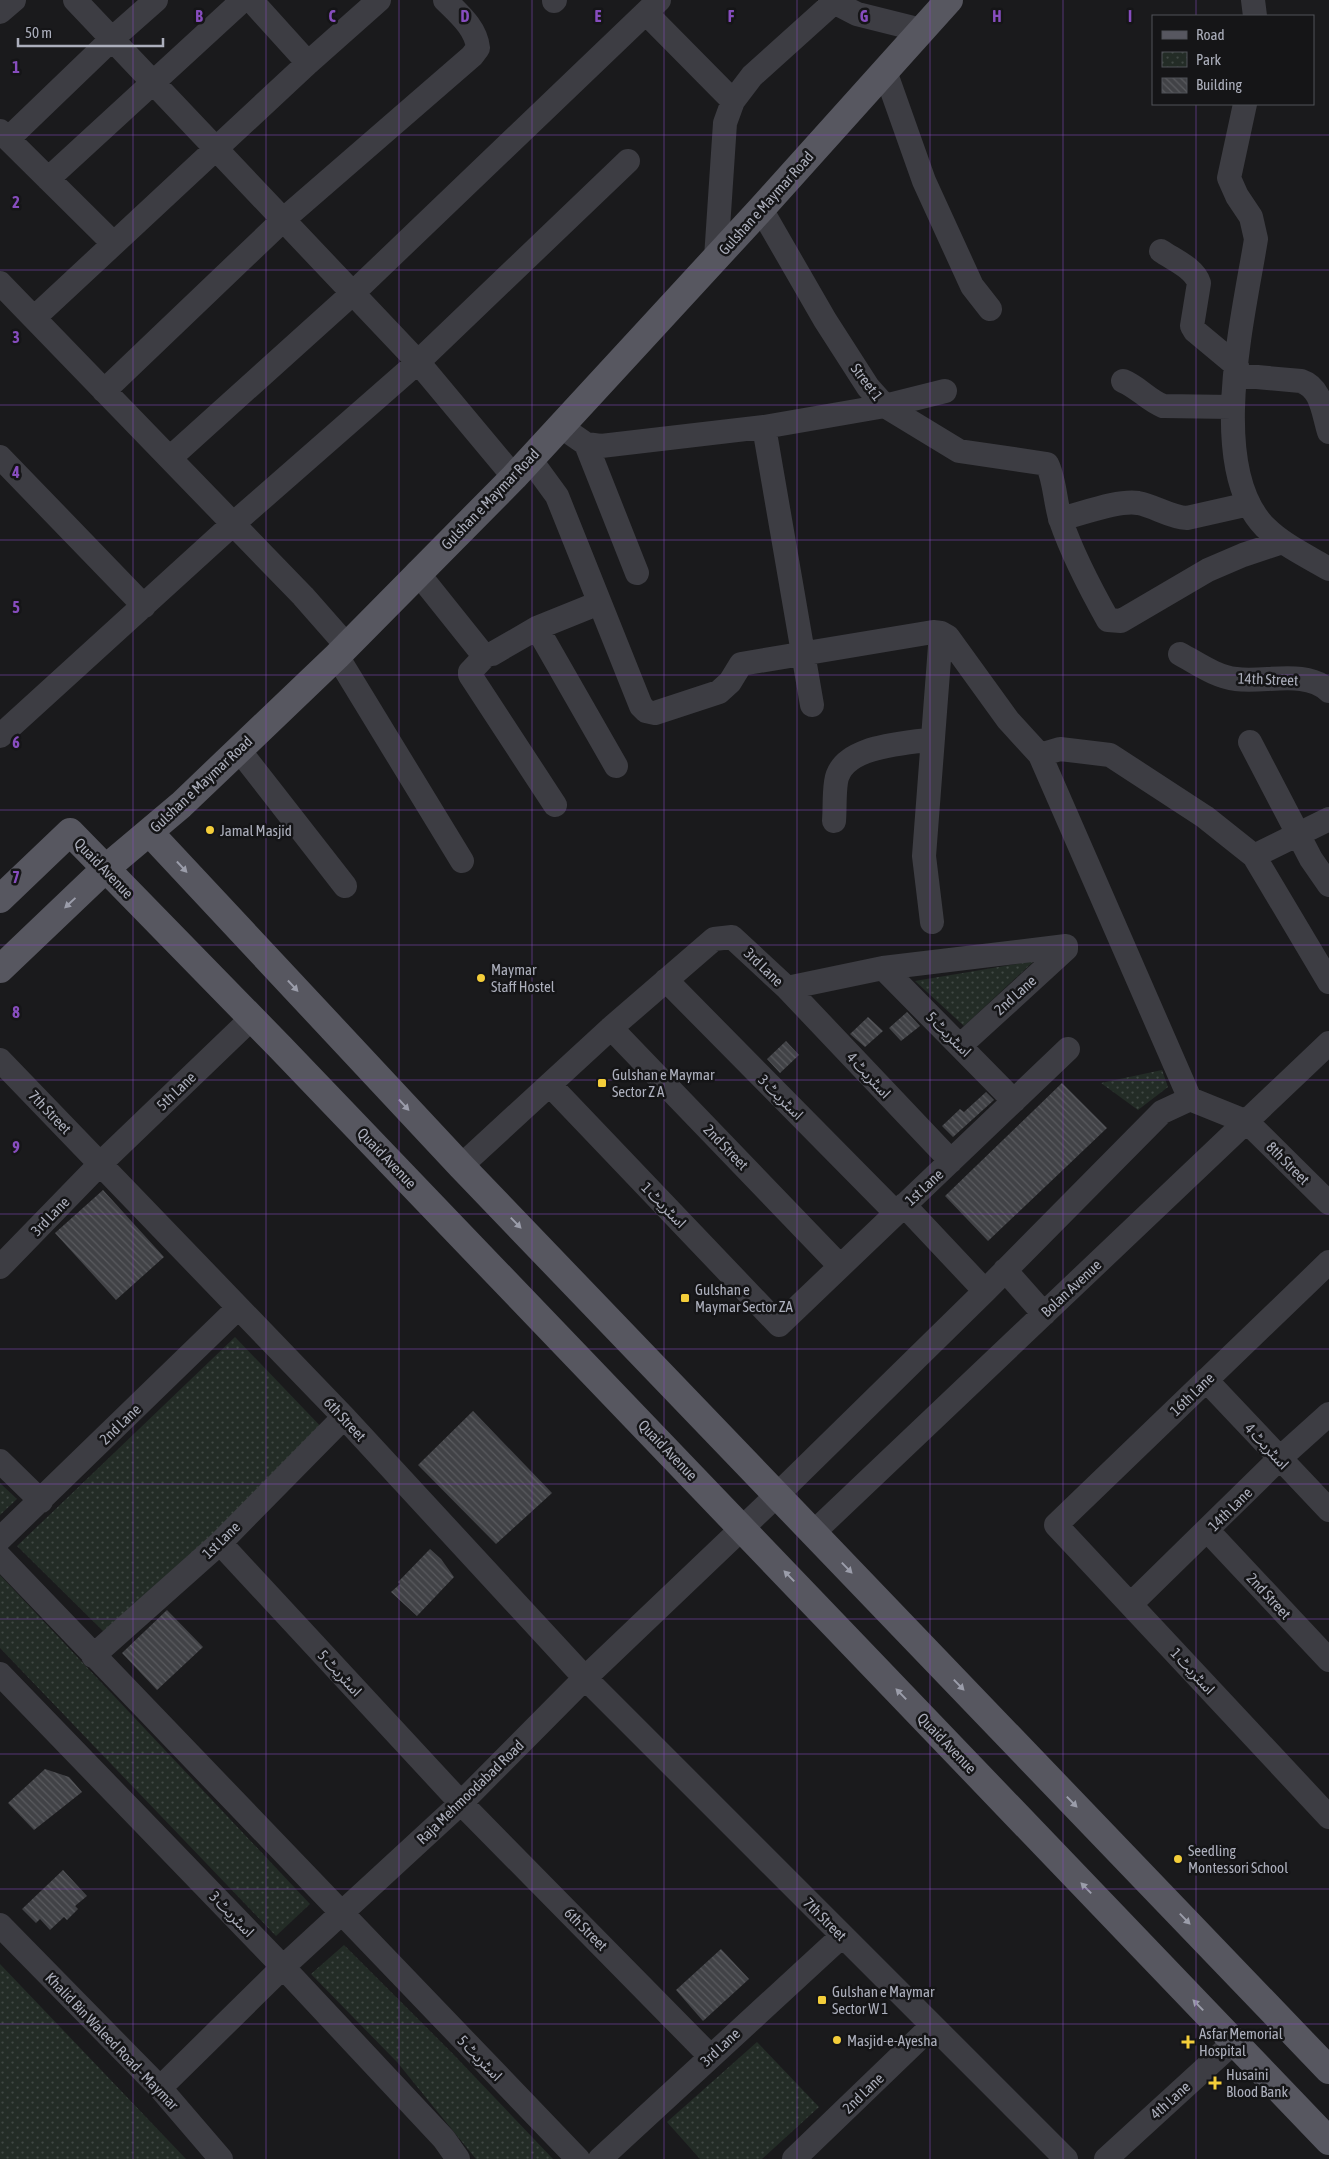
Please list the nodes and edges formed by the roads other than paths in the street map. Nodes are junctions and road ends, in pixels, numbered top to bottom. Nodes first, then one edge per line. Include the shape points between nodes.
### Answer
1 (14, 0) edge
2 (75, 0) edge
3 (156, 0) edge
4 (243, 0) edge
5 (251, 0) edge
6 (379, 0) edge
7 (445, 0) edge
8 (949, 0) edge
9 (1253, 0) edge
10 (832, 1) edge
11 (653, 6) edge
12 (0, 12) edge
13 (1255, 15) edge
14 (922, 30) junction
15 (113, 38) junction
16 (308, 62) junction
17 (885, 71) junction
18 (154, 82) junction
19 (733, 101) junction
20 (1245, 105) edge
21 (4, 135) edge
22 (216, 147) junction
23 (628, 161) dead end
24 (48, 179) junction
25 (761, 210) junction
26 (284, 219) junction
27 (113, 243) junction
28 (1161, 251) dead end
29 (716, 258) junction
30 (0, 283) edge
31 (353, 293) junction
32 (990, 309) dead end
33 (34, 318) junction
34 (418, 362) junction
35 (1236, 370) junction
36 (1123, 381) dead end
37 (104, 391) junction
38 (945, 391) dead end
39 (885, 406) junction
40 (1232, 407) junction
41 (560, 426) junction
42 (764, 427) junction
43 (1329, 432) edge
44 (586, 444) junction
45 (0, 457) edge
46 (170, 458) junction
47 (522, 468) junction
48 (1249, 504) junction
49 (1060, 519) junction
50 (233, 524) junction
51 (1282, 542) junction
52 (1329, 569) edge
53 (417, 572) junction
54 (637, 572) dead end
55 (599, 603) junction
56 (144, 606) junction
57 (537, 628) junction
58 (941, 633) junction
59 (342, 651) junction
60 (803, 654) junction
61 (1180, 654) dead end
62 (486, 655) junction
63 (1329, 691) edge
64 (812, 705) dead end
65 (0, 736) edge
66 (933, 739) junction
67 (1250, 742) dead end
68 (238, 750) junction
69 (1040, 755) junction
70 (616, 766) dead end
71 (555, 805) dead end
72 (1329, 819) edge
73 (834, 821) dead end
74 (149, 832) junction
75 (1300, 834) junction
76 (1254, 856) junction
77 (462, 861) dead end
78 (105, 869) junction
79 (1329, 885) edge
80 (345, 886) dead end
81 (0, 898) edge
82 (932, 922) dead end
83 (1064, 945) joint
84 (883, 968) junction
85 (0, 969) edge
86 (666, 980) junction
87 (1329, 982) edge
88 (787, 988) junction
89 (252, 1018) junction
90 (611, 1028) junction
91 (1329, 1043) edge
92 (960, 1045) junction
93 (1068, 1049) dead end
94 (0, 1060) edge
95 (550, 1085) junction
96 (1190, 1099) junction
97 (1014, 1100) junction
98 (1246, 1122) junction
99 (951, 1162) junction
100 (100, 1164) junction
101 (461, 1166) junction
102 (1329, 1203) edge
103 (900, 1209) junction
104 (1329, 1262) edge
105 (840, 1266) junction
106 (0, 1267) edge
107 (1005, 1270) junction
108 (985, 1291) junction
109 (238, 1308) junction
110 (1044, 1314) junction
111 (779, 1325) joint
112 (1206, 1380) junction
113 (1329, 1414) edge
114 (344, 1417) junction
115 (1279, 1459) junction
116 (0, 1461) edge
117 (778, 1494) junction
118 (40, 1501) junction
119 (1329, 1510) edge
120 (1056, 1525) joint
121 (742, 1527) junction
122 (1208, 1531) junction
123 (813, 1533) junction
124 (0, 1539) edge
125 (220, 1543) junction
126 (0, 1558) edge
127 (1131, 1604) junction
128 (93, 1656) junction
129 (1329, 1660) edge
130 (0, 1674) edge
131 (585, 1678) junction
132 (461, 1804) junction
133 (1327, 1810) edge
134 (341, 1914) junction
135 (0, 1925) edge
136 (842, 1936) junction
137 (282, 1967) junction
138 (932, 2026) junction
139 (1234, 2042) junction
140 (710, 2056) junction
141 (1329, 2070) edge
142 (160, 2088) junction
143 (1329, 2141) edge
144 (221, 2159) edge
145 (458, 2159) edge
146 (578, 2159) edge
147 (600, 2159) edge
148 (794, 2159) edge
149 (1066, 2159) edge
150 (1106, 2159) edge

1 - 12 street
2 - 15 street
3 - 15 street
4 - 18 street
5 - 16 street
6 - 16 street
7 - 26 street via 468,24 477,38 478,48
8 - 14 main road, Gulshan e Maymar Road
9 - 13 street
10 - 14 street via 857,14
10 - 19 street via 752,76
11 - 19 street
11 - 31 street
14 - 17 main road, Gulshan e Maymar Road
15 - 18 street
15 - 21 street
16 - 22 street
17 - 25 main road, Gulshan e Maymar Road
17 - 32 street via 924,181 972,286
18 - 22 street
18 - 24 street
19 - 29 street via 726,122
20 - 35 street via 1229,178 1236,196 1251,217 1256,239
21 - 24 street
22 - 26 street
22 - 27 street
23 - 34 street
24 - 27 street
25 - 29 main road, Gulshan e Maymar Road
25 - 39 street, Street 1 via 825,320
26 - 31 street
26 - 37 street
27 - 33 street
28 - 35 street via 1197,278 1199,283 1192,326
29 - 41 main road, Gulshan e Maymar Road
30 - 33 street
31 - 34 street
31 - 46 street
33 - 37 street
34 - 47 street
34 - 50 street
35 - 40 street
35 - 43 street via 1311,384 1318,392
36 - 40 street via 1163,406
37 - 46 street
38 - 39 street
39 - 42 street
39 - 49 street, Street 1 via 959,451 1044,463 1049,467
40 - 48 street via 1238,476
41 - 44 street
41 - 47 main road, Gulshan e Maymar Road
42 - 44 street via 601,446
42 - 60 street
44 - 54 street
45 - 56 street
46 - 50 street
47 - 53 main road, Gulshan e Maymar Road
47 - 55 street via 557,496
48 - 49 street via 1187,518 1137,503 1126,503
48 - 51 street via 1264,526
49 - 51 street via 1086,583 1108,620 1115,622 1147,607 1208,570
50 - 56 street
50 - 59 street via 303,596
51 - 52 street
53 - 59 main road, Gulshan e Maymar Road
53 - 62 street
55 - 57 street
55 - 60 street via 641,706 646,711 655,713 719,692 741,664
56 - 65 street
57 - 62 street
57 - 70 street
58 - 60 street
58 - 66 street
58 - 69 street via 948,637 1008,720
59 - 68 main road, Gulshan e Maymar Road
59 - 77 street
60 - 64 street
61 - 63 street, 14th Street via 1235,680 1302,680 1316,682
62 - 71 street via 470,675
66 - 73 street via 874,749 850,758 836,781
66 - 82 street via 924,856
67 - 75 street
68 - 74 main road, Gulshan e Maymar Road
68 - 80 street
69 - 76 street via 1060,749 1110,755 1205,817
69 - 96 street
72 - 75 street
74 - 78 main road, Gulshan e Maymar Road
74 -> 101 main road
75 - 76 street
75 - 79 street
76 - 87 street
78 - 81 main road, Quaid Avenue via 70,832
78 -> 85 main road, Gulshan e Maymar Road
78 - 89 main road, Quaid Avenue
83 - 84 street, 3rd Lane
83 - 92 street, 2nd Lane via 1066,949
84 - 88 street, 3rd Lane
84 - 92 street, اسٹریٹ 5
86 - 88 street, 3rd Lane via 714,939 724,936 732,937
86 - 90 street, 3rd Lane
86 - 103 street, اسٹریٹ 3
88 - 99 street, اسٹریٹ 4
89 - 100 street, 5th Lane
89 - 121 main road, Quaid Avenue
90 - 95 street, 3rd Lane
90 - 105 street, 2nd Street
91 - 98 street, Bolan Avenue
92 - 97 street, اسٹریٹ 5
93 - 97 street, 1st Lane
94 - 100 street, 7th Street
95 - 101 street, 3rd Lane
95 - 111 street, اسٹریٹ 1
96 - 98 street
96 - 107 street via 1162,1112
97 - 99 street, 1st Lane
98 - 102 street, 8th Street
98 - 110 street, Bolan Avenue
99 - 103 street, 1st Lane
100 - 106 street, 3rd Lane
100 - 109 street, 6th Street
101 -> 117 main road
103 - 105 street, 1st Lane
103 - 108 street, اسٹریٹ 3
104 - 112 street, 16th Lane
105 - 111 street, 1st Lane
107 - 108 street
107 - 110 street
108 - 117 street
109 - 114 street, 6th Street
109 - 118 street, 2nd Lane
110 - 123 street, Bolan Avenue
112 - 115 street, اسٹریٹ 4
112 - 120 street, 16th Lane
113 - 115 street, 14th Lane
114 - 125 street, 1st Lane
114 - 131 street, 6th Street
115 - 119 street, اسٹریٹ 4
115 - 122 street, 14th Lane
116 - 118 street
117 - 121 street, Raja Mehmoodabad Road
117 - 123 main road
118 - 124 street, 2nd Lane
120 - 127 street, اسٹریٹ 1
121 - 131 street, Raja Mehmoodabad Road
139 -> 121 main road, Quaid Avenue
122 - 127 street, 14th Lane
122 - 129 street, 2nd Street
123 -> 141 main road
125 - 128 street, 1st Lane
125 - 132 street, اسٹریٹ 5
126 - 128 street
127 - 133 street, اسٹریٹ 1
128 - 134 street
130 - 137 street, اسٹریٹ 3
131 - 132 street, Raja Mehmoodabad Road
131 - 136 street, 7th Street
132 - 134 street, Raja Mehmoodabad Road
132 - 140 street, 6th Street
134 - 137 street, Raja Mehmoodabad Road
134 - 146 street, اسٹریٹ 5
135 - 142 street, Khalid Bin Waleed Road - Maymar
136 - 138 street, 7th Street
136 - 140 street, 3rd Lane
137 - 142 street, Raja Mehmoodabad Road
137 - 145 street, اسٹریٹ 3 via 444,2138
138 - 148 street, 2nd Lane
138 - 149 street, 7th Street
139 - 143 main road, Quaid Avenue
139 - 150 street, 4th Lane
140 - 147 street, 3rd Lane
142 - 144 street, Khalid Bin Waleed Road - Maymar

